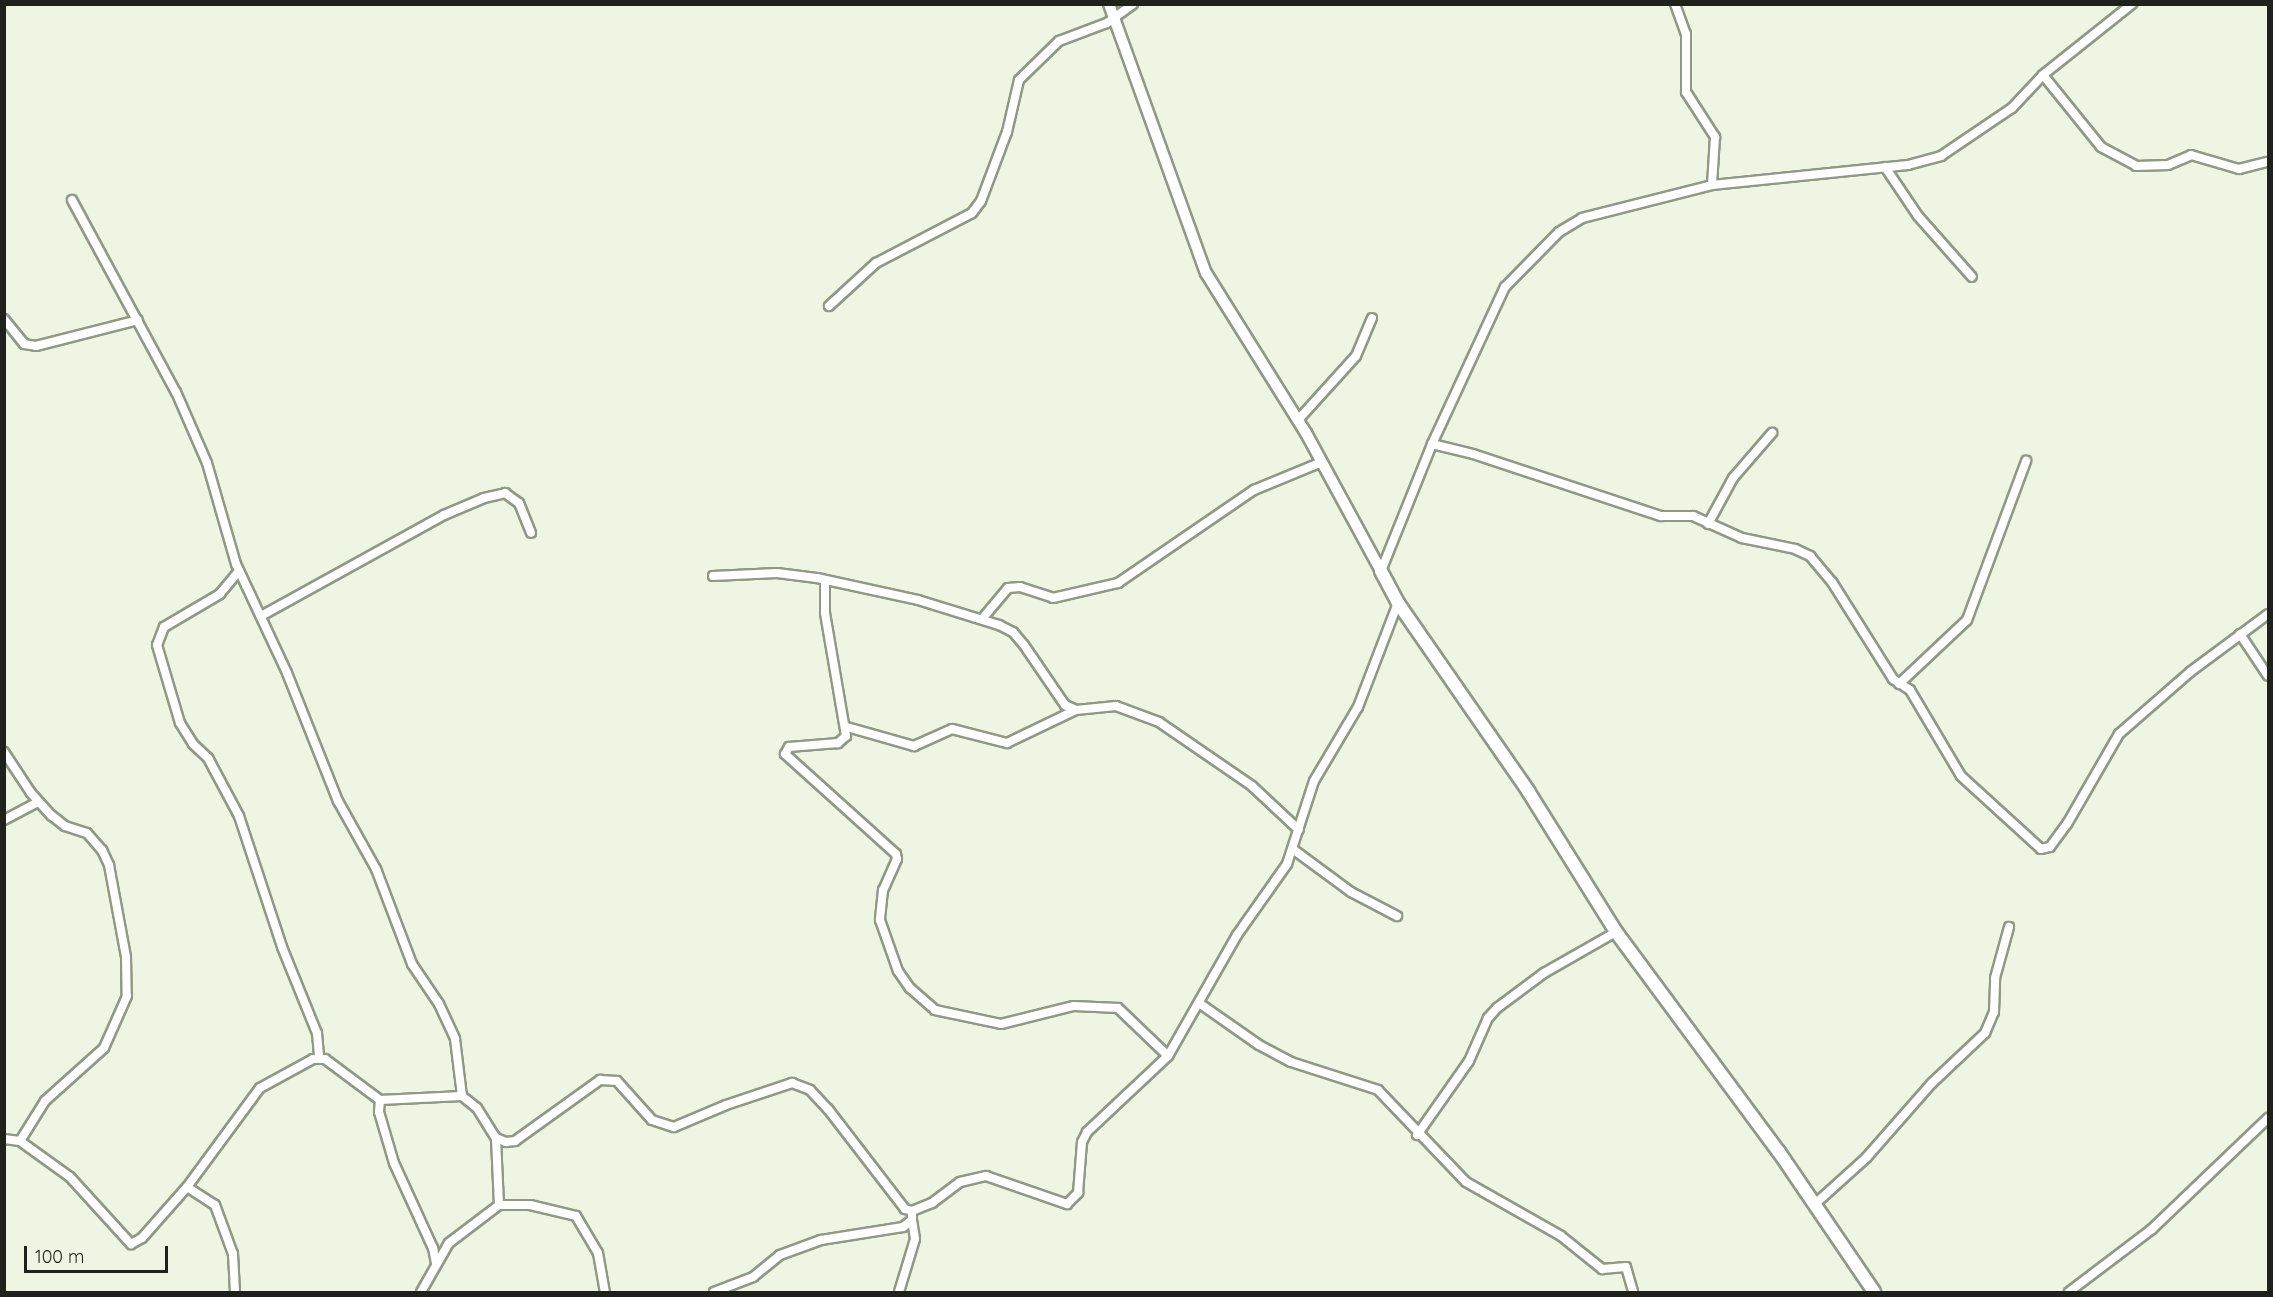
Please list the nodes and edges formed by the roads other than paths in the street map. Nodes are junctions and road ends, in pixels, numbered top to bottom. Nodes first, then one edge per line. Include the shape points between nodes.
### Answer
1 (1109, 4) edge
2 (1133, 4) edge
3 (1675, 4) edge
4 (2133, 4) edge
5 (1113, 19) junction
6 (2043, 75) junction
7 (2268, 162) edge
8 (1885, 167) junction
9 (1712, 184) junction
10 (72, 200) dead end
11 (1972, 278) dead end
12 (829, 306) dead end
13 (1372, 318) dead end
14 (4, 319) edge
15 (138, 320) junction
16 (1298, 420) junction
17 (1772, 433) dead end
18 (1432, 444) junction
19 (2026, 460) dead end
20 (1322, 462) junction
21 (1708, 524) junction
22 (531, 533) dead end
23 (239, 571) junction
24 (1381, 571) junction
25 (713, 576) dead end
26 (825, 580) junction
27 (1398, 603) junction
28 (2268, 614) edge
29 (261, 616) junction
30 (982, 619) junction
31 (2240, 634) junction
32 (2268, 676) edge
33 (1899, 684) junction
34 (1076, 710) junction
35 (847, 727) junction
36 (4, 752) edge
37 (39, 802) junction
38 (4, 820) edge
39 (1299, 831) junction
40 (1294, 849) junction
41 (1397, 916) dead end
42 (2009, 927) dead end
43 (1616, 932) junction
44 (1199, 1003) junction
45 (1168, 1056) junction
46 (319, 1058) junction
47 (462, 1096) junction
48 (380, 1100) junction
49 (2268, 1118) edge
50 (1417, 1135) junction
51 (496, 1138) junction
52 (4, 1139) edge
53 (20, 1141) junction
54 (187, 1186) junction
55 (1815, 1204) junction
56 (499, 1205) junction
57 (912, 1215) junction
58 (436, 1264) junction
59 (234, 1293) edge
60 (421, 1293) edge
61 (605, 1293) edge
62 (714, 1293) edge
63 (899, 1293) edge
64 (1633, 1293) edge
65 (1874, 1293) edge
66 (2069, 1293) edge

1 - 5 street
2 - 5 street
3 - 9 street via 1686,34 1686,92 1715,137
4 - 6 street
5 - 12 street via 1059,41 1019,81 1007,132 981,201 972,213 876,263
5 - 16 street via 1206,273
6 - 7 street via 2101,147 2136,166 2168,165 2191,155 2239,169
6 - 8 street via 2012,108 1952,150 1928,161
8 - 9 street
8 - 11 street via 1918,216
9 - 18 street via 1582,218 1559,232 1505,287
10 - 15 street
13 - 16 street via 1356,356
14 - 15 street via 12,334 24,344 36,346
15 - 23 street via 176,392 207,464
16 - 20 street
17 - 21 street via 1733,478
18 - 21 street via 1661,516 1694,516
18 - 24 street
19 - 33 street via 1967,620
20 - 24 street
20 - 30 street via 1254,490 1118,583 1053,598 1020,587 1008,588
21 - 33 street via 1742,538 1810,556 1832,582
22 - 29 street via 519,503 505,494 484,498 444,514
23 - 29 street
23 - 46 street via 220,594 164,627 157,645 180,723 208,758 239,816 282,947 317,1033
24 - 27 main road
25 - 26 street via 777,573
26 - 30 street via 918,600
26 - 35 street via 826,621
27 - 39 street via 1358,707 1314,781
27 - 43 main road via 1528,791
28 - 31 street
29 - 47 street via 338,801 376,869 412,964 439,1004 455,1040
30 - 34 street via 1013,632 1065,705
31 - 32 street
31 - 33 street via 2166,691 2119,734 2056,839 2050,847 2041,849 1970,786 1910,690
34 - 35 street via 1006,743 952,729 914,746
34 - 39 street via 1116,706 1159,722 1227,766
35 - 45 street via 842,741 797,745 789,747 785,754 896,854 883,890 880,920 898,971 921,1002 935,1010 1001,1024 1074,1006 1118,1008
36 - 37 street
37 - 38 street
37 - 53 street via 65,826 87,832 109,865 126,957 127,996 104,1048 45,1101
39 - 40 street
40 - 41 street via 1351,892
40 - 44 street via 1237,935
42 - 55 street via 1995,978 1994,1012 1985,1033 1932,1083 1866,1158
43 - 50 street via 1544,973 1497,1008 1463,1069
43 - 55 main road
44 - 45 street
44 - 50 street via 1259,1045 1292,1062 1378,1090
45 - 57 street via 1087,1132 1082,1142 1078,1193 1071,1202 1060,1203 986,1176 960,1182
46 - 48 street
46 - 54 street via 303,1062 260,1088
47 - 48 street
47 - 51 street via 477,1108
48 - 58 street via 394,1163 433,1248
49 - 66 street via 2152,1228
50 - 64 street via 1466,1182 1561,1236 1602,1269 1626,1267
51 - 56 street
51 - 57 street via 515,1141 600,1080 617,1081 652,1120 674,1127 778,1086 801,1084 858,1145 898,1204
52 - 53 street
53 - 54 street via 70,1177 131,1244 142,1238
54 - 59 street via 214,1205 233,1254
55 - 65 main road
56 - 58 street via 449,1243
56 - 61 street via 530,1206 576,1216 598,1253
57 - 62 street via 903,1227 821,1240 780,1255 753,1278
57 - 63 street via 915,1239
58 - 60 street

